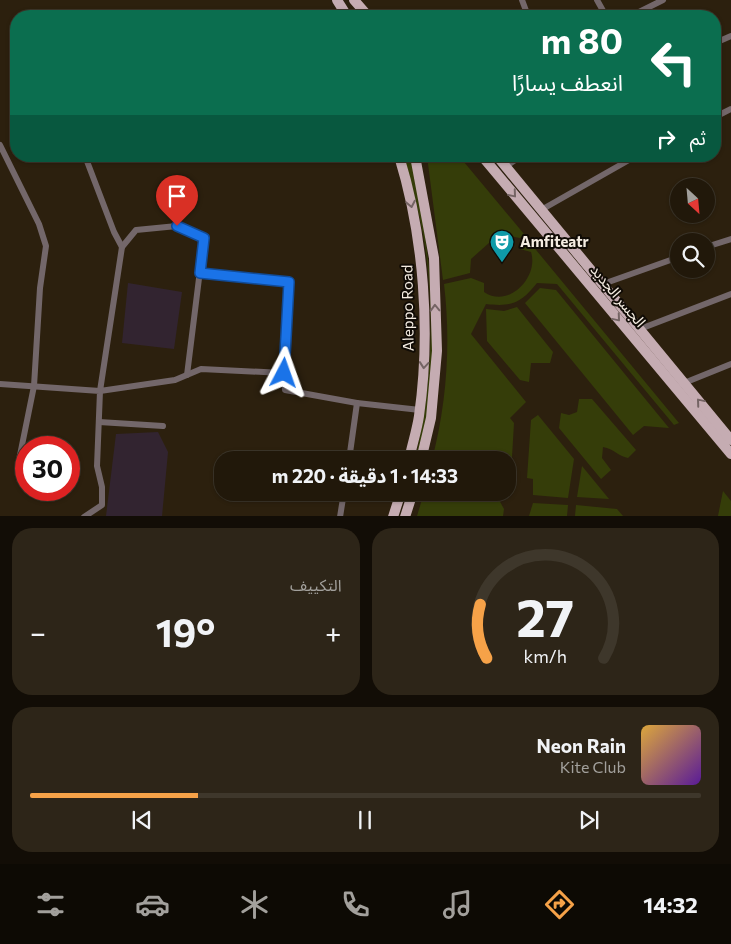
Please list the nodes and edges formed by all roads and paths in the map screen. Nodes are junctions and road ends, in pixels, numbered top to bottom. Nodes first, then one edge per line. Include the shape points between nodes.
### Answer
1 (354, 0) edge
2 (663, 0) edge
3 (363, 10) edge
4 (643, 10) edge
5 (0, 145) edge
6 (87, 162) edge
7 (401, 162) edge
8 (416, 162) edge
9 (487, 162) edge
10 (502, 162) edge
11 (513, 162) edge
12 (625, 162) edge
13 (506, 167) junction
14 (541, 210) junction
15 (731, 238) edge
16 (715, 244) edge
17 (122, 247) junction
18 (670, 260) edge
19 (200, 273) junction
20 (603, 284) junction
21 (731, 294) edge
22 (640, 329) junction
23 (731, 364) edge
24 (284, 373) junction
25 (187, 375) junction
26 (684, 383) junction
27 (0, 384) edge
28 (34, 386) junction
29 (100, 391) junction
30 (357, 403) junction
31 (420, 410) junction
32 (99, 422) junction
33 (163, 426) dead end
34 (24, 436) edge
35 (731, 440) edge
36 (350, 451) edge
37 (411, 451) edge
38 (423, 451) edge
39 (731, 454) edge
40 (342, 501) edge
41 (398, 501) edge
42 (410, 501) edge
43 (84, 516) edge
44 (340, 516) edge
45 (393, 516) edge
46 (406, 516) edge

1 - 3 main road
2 - 4 street
5 - 28 street via 39,224 46,246
6 - 17 street
7 -> 31 main road, Aleppo Road via 422,259 425,351
38 -> 8 main road, Aleppo Road via 431,418 437,351 434,258
9 -> 39 main road, الجسر الجديد
10 - 13 main road, الجسر الجديد
11 - 13 street
12 - 14 street
13 - 14 main road, الجسر الجديد
14 - 20 main road, الجسر الجديد
15 - 16 street
17 - 19 street via 136,230 177,226 204,238
17 - 29 street
18 - 20 street
19 - 24 street via 289,282
19 - 25 street
20 - 22 main road, الجسر الجديد
21 - 22 street
22 - 26 main road, الجسر الجديد
23 - 26 street
24 - 25 street via 201,369
24 - 30 street via 285,390
25 - 29 street via 175,380
35 -> 26 main road, الجسر الجديد
27 - 28 street
28 - 29 street
28 - 34 street
29 - 32 street
30 - 31 street
30 - 36 street
31 - 37 main road, Aleppo Road
32 - 33 street
32 - 43 street via 97,466 102,505
40 - 44 street
41 - 45 main road
42 - 46 main road

